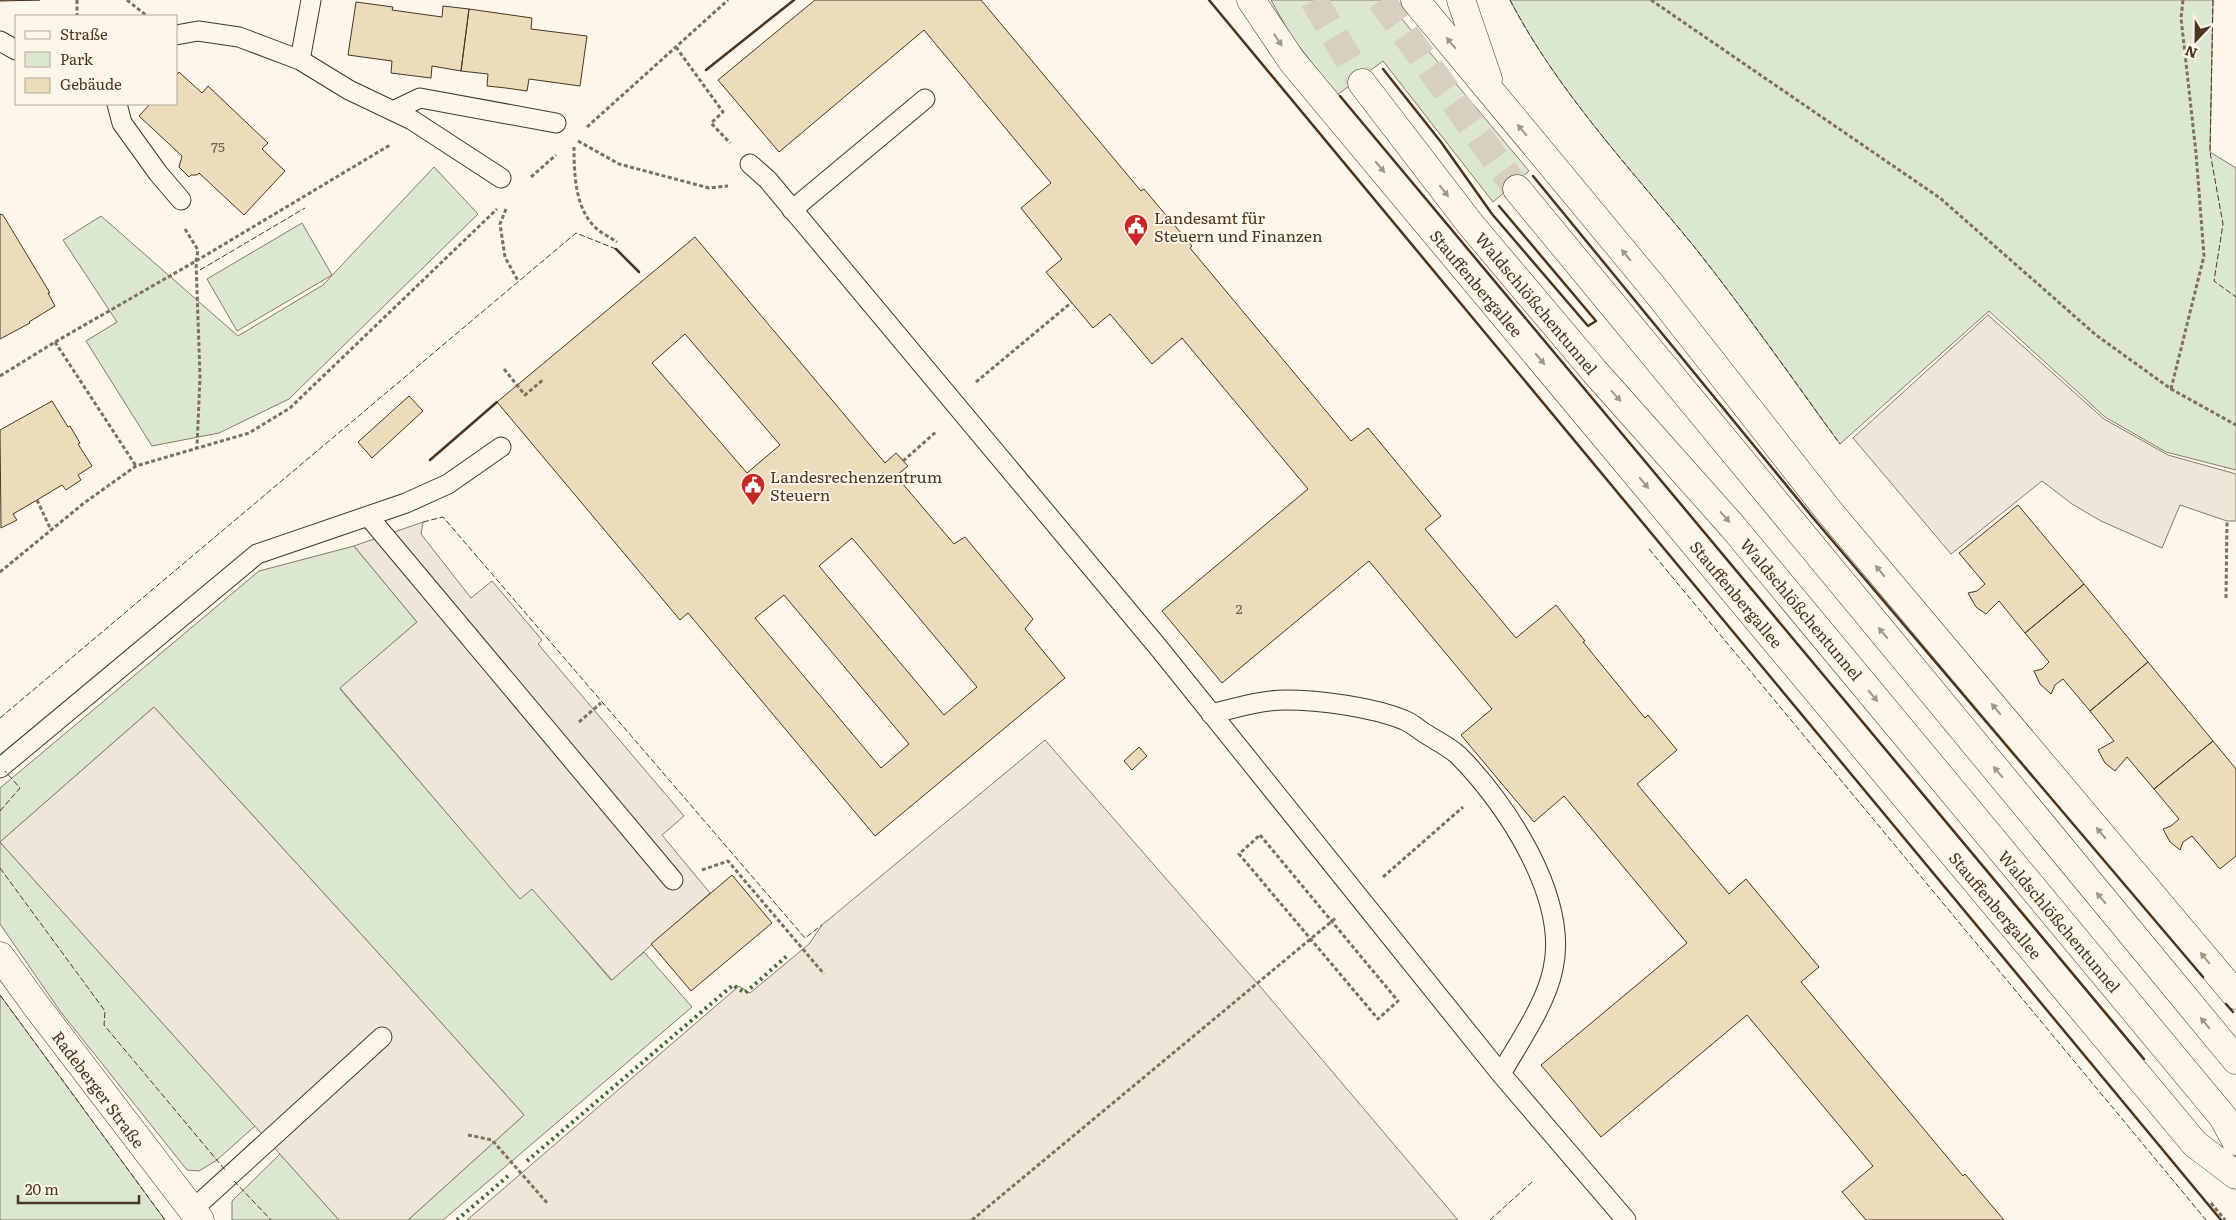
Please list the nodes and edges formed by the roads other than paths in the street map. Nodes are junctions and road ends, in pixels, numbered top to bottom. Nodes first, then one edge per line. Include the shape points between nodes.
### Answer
1 (311, 0) edge
2 (1251, 0) edge
3 (1415, 0) edge
4 (1461, 0) edge
5 (178, 35) edge
6 (0, 40) edge
7 (15, 49) edge
8 (300, 60) junction
9 (1362, 83) tunnel mouth
10 (1493, 94) junction
11 (925, 99) dead end
12 (116, 105) edge
13 (395, 110) junction
14 (556, 123) dead end
15 (750, 164) dead end
16 (501, 178) dead end
17 (1517, 189) tunnel mouth
18 (181, 200) dead end
19 (792, 210) junction
20 (501, 447) dead end
21 (368, 516) junction
22 (1211, 714) junction
23 (0, 768) edge
24 (674, 880) road end
25 (0, 956) edge
26 (2236, 995) edge
27 (382, 1037) dead end
28 (2236, 1060) edge
29 (1501, 1074) junction
30 (2236, 1141) edge
31 (2236, 1175) edge
32 (195, 1216) edge
33 (1626, 1220) edge

1 - 8 lane
2 -> 31 main road, Stauffenbergallee via 1292,61 2195,1144
10 -> 3 main road
4 - 10 main road
5 - 8 lane via 198,30 238,37
6 - 7 lane
8 - 13 lane via 349,90
9 -> 30 main road, Waldschlößchentunnel via 1471,225 1595,372 1733,527 2223,1117
26 -> 10 main road via 1828,510 1657,292
11 - 19 lane
12 - 18 lane via 122,122 158,174
13 - 14 lane via 420,98
13 - 16 lane
15 - 19 lane via 768,180
28 -> 17 main road
19 - 22 lane
20 - 21 lane via 448,484
21 - 23 lane via 257,554
21 - 24 lane
22 - 29 lane
22 - 29 lane via 1285,700 1355,706 1405,720 1456,754 1486,787 1530,852 1551,908 1554,937 1554,968 1546,993
25 - 32 main road, Radeberger Straße
27 - 32 lane
29 - 33 lane

